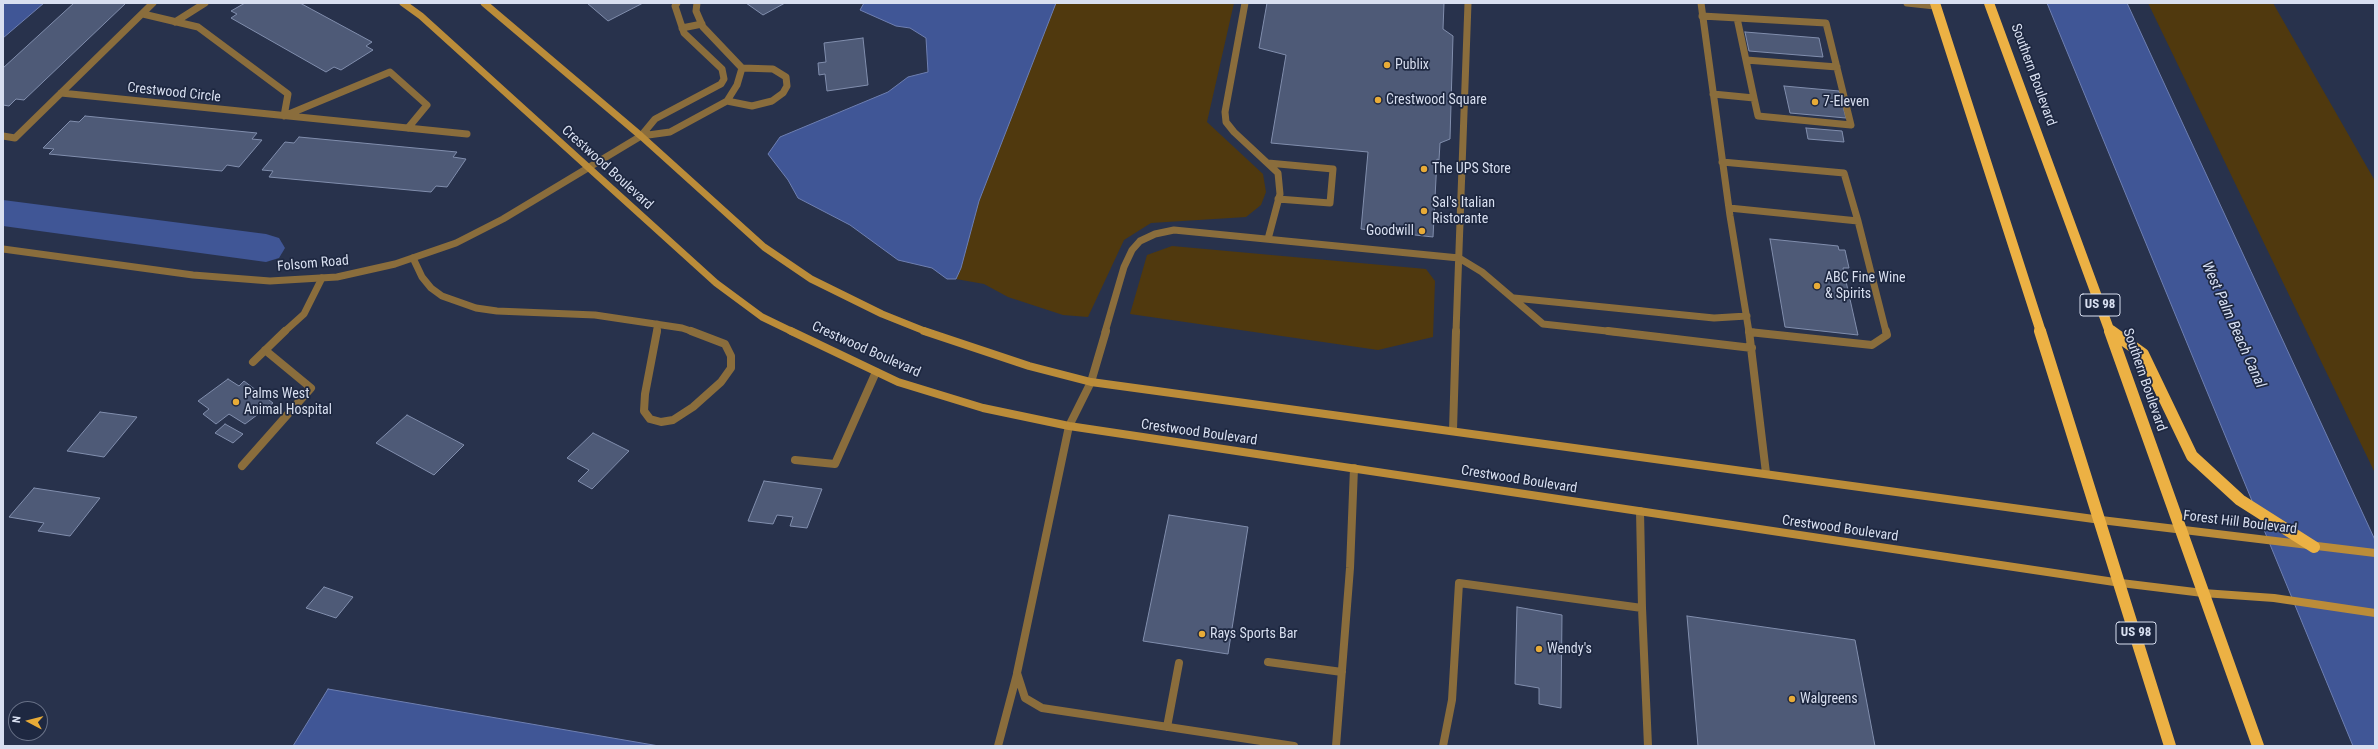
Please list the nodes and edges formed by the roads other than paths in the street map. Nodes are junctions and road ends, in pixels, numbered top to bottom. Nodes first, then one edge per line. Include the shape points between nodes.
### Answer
1 (153, 3) edge
2 (205, 3) edge
3 (403, 3) edge
4 (484, 3) edge
5 (677, 3) edge
6 (697, 3) edge
7 (1245, 3) edge
8 (1468, 3) edge
9 (1701, 3) edge
10 (1907, 3) edge
11 (1989, 3) edge
12 (1935, 4) edge
13 (143, 14) junction
14 (1702, 16) junction
15 (1737, 18) junction
16 (175, 22) junction
17 (702, 24) junction
18 (682, 28) junction
19 (1746, 60) junction
20 (1837, 67) junction
21 (742, 68) junction
22 (60, 93) junction
23 (1713, 94) junction
24 (1754, 98) junction
25 (728, 101) junction
26 (284, 116) junction
27 (408, 128) junction
28 (467, 134) dead end
29 (3, 136) edge
30 (641, 136) junction
31 (1722, 162) junction
32 (1268, 163) junction
33 (587, 168) junction
34 (1278, 199) junction
35 (1729, 208) junction
36 (1858, 221) junction
37 (1268, 239) junction
38 (3, 249) edge
39 (413, 258) junction
40 (1459, 258) junction
41 (322, 278) junction
42 (1514, 298) junction
43 (1747, 316) junction
44 (657, 324) junction
45 (2109, 330) junction
46 (1749, 332) junction
47 (1752, 348) junction
48 (265, 350) junction
49 (253, 362) dead end
50 (876, 372) junction
51 (1091, 382) junction
52 (1068, 426) junction
53 (1453, 430) junction
54 (795, 460) dead end
55 (242, 466) dead end
56 (1354, 468) junction
57 (1766, 473) junction
58 (1640, 511) junction
59 (2101, 520) junction
60 (2180, 530) junction
61 (2314, 546) junction
62 (2375, 553) edge
63 (2121, 583) junction
64 (2203, 593) junction
65 (1642, 608) junction
66 (2375, 614) edge
67 (1268, 662) dead end
68 (1179, 663) dead end
69 (1342, 672) junction
70 (1018, 673) junction
71 (1167, 727) junction
72 (998, 746) edge
73 (1294, 746) edge
74 (1336, 746) edge
75 (1443, 746) edge
76 (1648, 746) edge
77 (2170, 746) edge
78 (2258, 746) edge

1 - 13 street
2 - 16 street
3 - 33 main road, Crestwood Boulevard via 422,16
4 - 30 main road
5 - 18 street via 675,6
6 - 17 street via 696,11
7 - 32 street via 1226,99 1226,122
8 - 40 street
9 - 14 street
10 - 12 street
11 - 45 highway, Southern Boulevard / US 98
12 - 59 highway, US 98
13 - 16 street
13 - 22 street
14 - 15 street
14 - 23 street
15 - 19 street
15 - 20 street via 1826,23
16 - 26 street via 198,27 288,94
17 - 18 street
17 - 21 street
18 - 30 street via 684,33 722,69 724,79 721,84 655,119
19 - 20 street
19 - 24 street
20 - 24 street via 1851,125 1758,116
21 - 25 street via 737,85
21 - 25 street via 772,68 786,77 787,86 783,93 762,105 742,105
22 - 26 street, Crestwood Circle
22 - 29 street via 15,138
23 - 24 street
23 - 31 street
25 - 30 street via 670,132
26 - 27 street, Crestwood Circle
26 - 27 street, Crestwood Circle via 390,72 427,105
27 - 28 street, Crestwood Circle
30 - 33 street, Folsom Road
30 - 51 main road via 764,246 811,279 882,314 946,340
31 - 35 street
31 - 36 street via 1844,173
32 - 34 street via 1278,173
32 - 34 street via 1333,169 1330,203
33 - 39 street, Folsom Road via 490,226 456,243
33 - 50 main road, Crestwood Boulevard via 716,283 762,317
34 - 37 street
35 - 36 street
35 - 43 street
36 - 46 street via 1887,335 1872,345
37 - 40 street
37 - 51 street via 1174,230 1155,234 1140,241 1132,250 1124,267
38 - 41 street, Folsom Road via 192,276 270,281
39 - 41 street, Folsom Road via 337,277
39 - 44 street via 422,277 431,288 442,296 476,308 595,315
40 - 42 street via 1482,272
40 - 53 street
41 - 48 street via 304,314
42 - 43 street via 1714,318
42 - 47 street via 1543,324
43 - 46 street
44 - 44 street via 682,328 725,344 731,356 731,368 721,382 693,407 673,420 661,422 650,419 644,411
45 - 60 highway, Southern Boulevard / US 98
45 - 61 highway via 2143,354 2192,456 2240,500
46 - 47 street
47 - 57 street
48 - 49 street
48 - 55 street via 311,388
50 - 52 main road, Crestwood Boulevard via 898,382 983,408
50 - 54 street via 835,464
51 - 52 street
51 - 53 main road via 1190,398
52 - 56 main road, Crestwood Boulevard
52 - 70 street
53 - 57 main road
56 - 58 main road, Crestwood Boulevard
56 - 69 street
57 - 59 main road
58 - 63 main road, Crestwood Boulevard
58 - 65 street
59 - 60 main road, Forest Hill Boulevard
59 - 63 highway, US 98
60 - 61 main road, Forest Hill Boulevard
60 - 64 highway, Southern Boulevard / US 98
61 - 62 main road, Forest Hill Boulevard
63 - 64 main road
63 - 77 highway, US 98
64 - 66 main road via 2274,598
64 - 78 highway, Southern Boulevard / US 98
65 - 75 street via 1459,584 1452,700
65 - 76 street
67 - 69 street
68 - 71 street
69 - 74 street
70 - 71 street via 1025,698 1042,708
70 - 72 street
71 - 73 street

